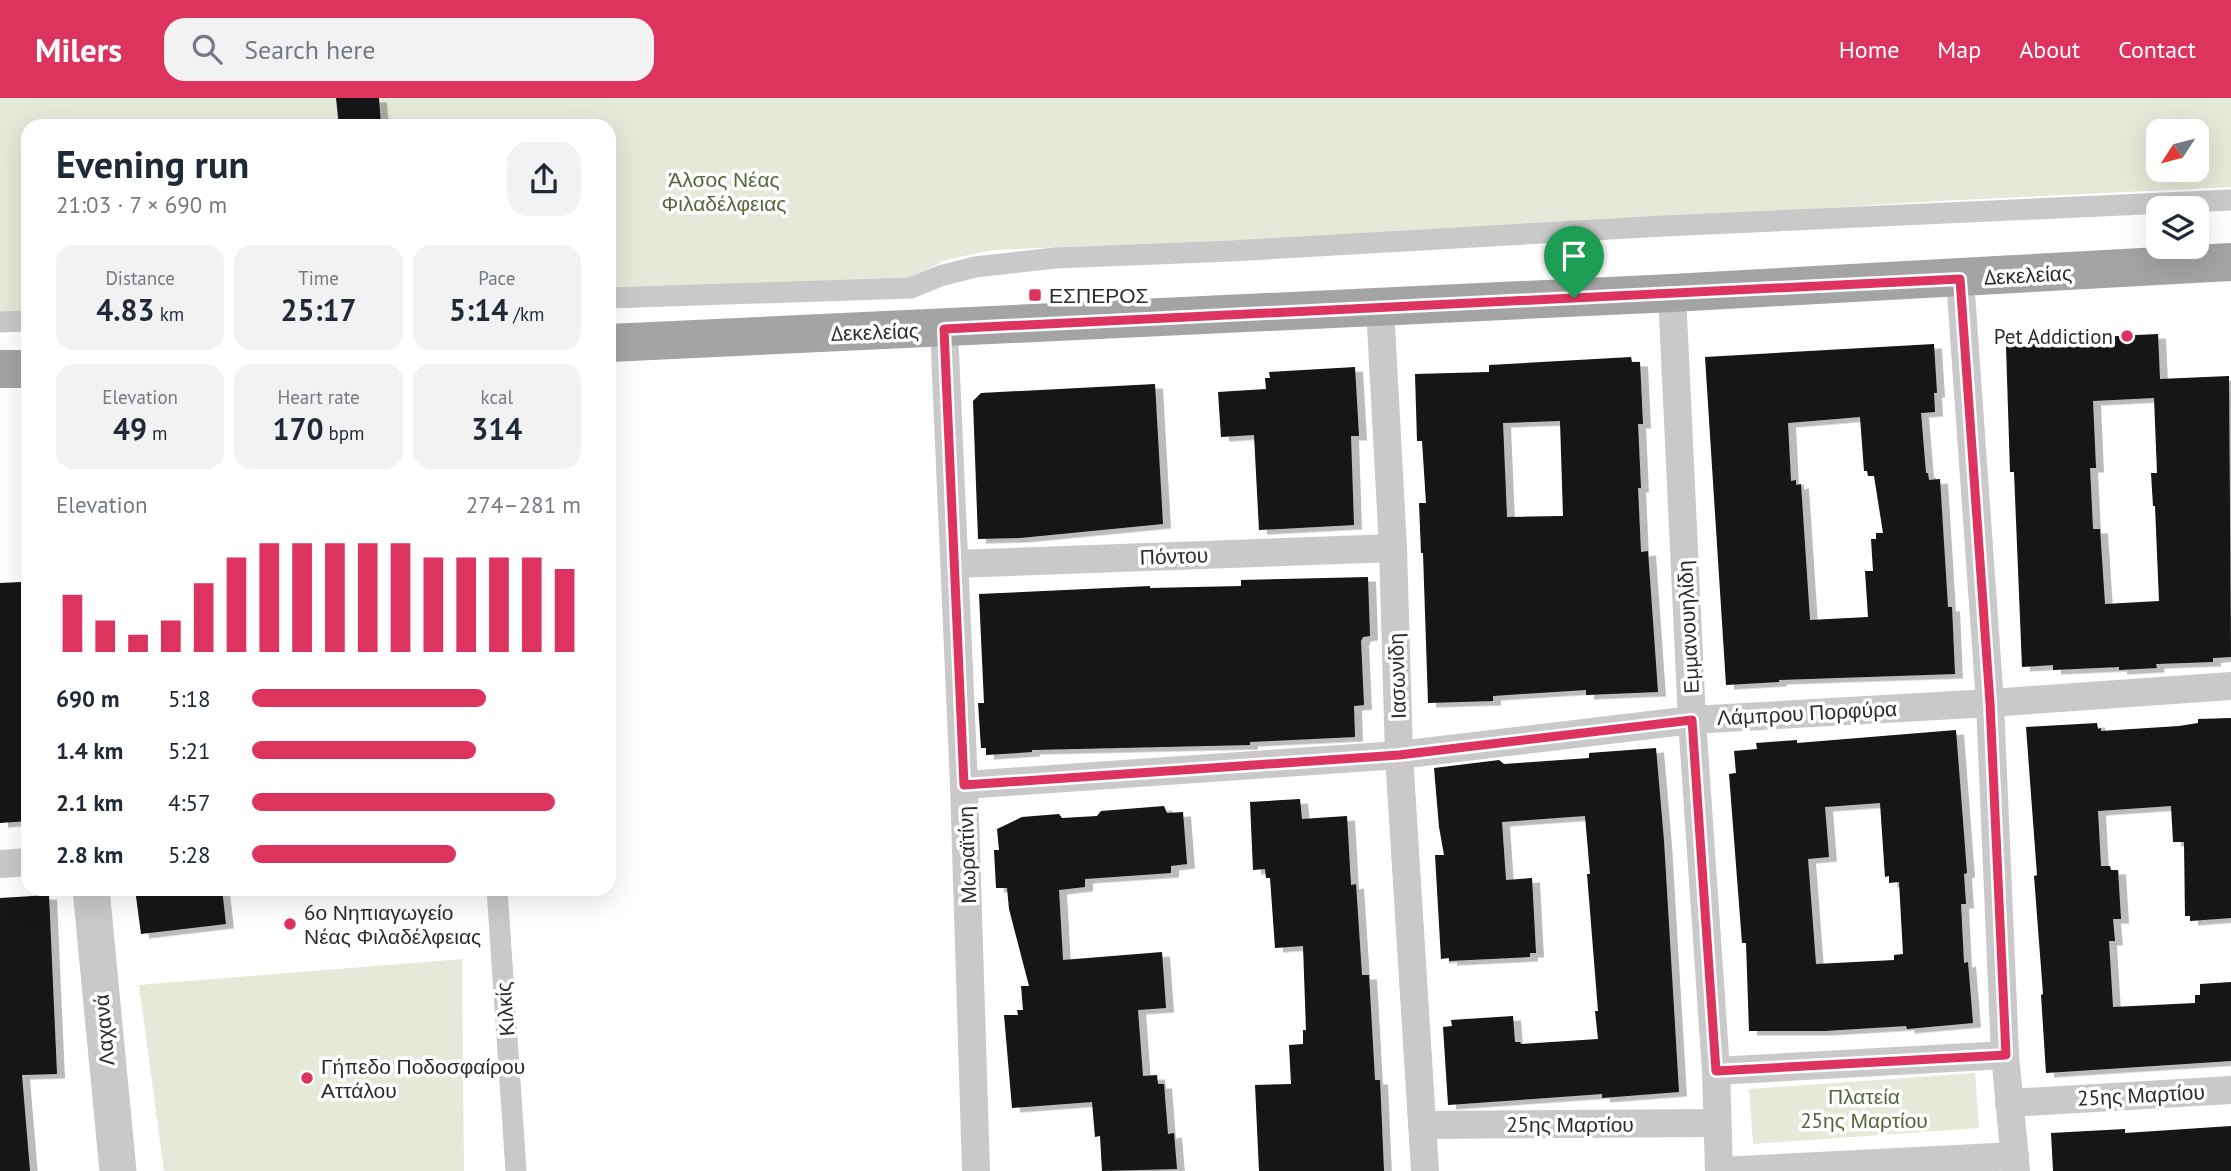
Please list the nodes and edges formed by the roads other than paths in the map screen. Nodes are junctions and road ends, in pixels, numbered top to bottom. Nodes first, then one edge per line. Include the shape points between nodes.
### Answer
1 (2231, 200) edge
2 (2231, 262) edge
3 (1960, 279) junction
4 (1672, 293) junction
5 (616, 298) edge
6 (1380, 307) junction
7 (21, 321) edge
8 (0, 322) edge
9 (944, 329) junction
10 (616, 343) edge
11 (0, 369) edge
12 (21, 369) edge
13 (1393, 548) junction
14 (955, 564) junction
15 (2231, 686) edge
16 (1990, 703) junction
17 (1692, 720) junction
18 (1399, 755) junction
19 (964, 785) junction
20 (21, 862) edge
21 (0, 864) edge
22 (92, 896) edge
23 (497, 896) edge
24 (2006, 1055) junction
25 (1716, 1071) junction
26 (2231, 1090) edge
27 (2009, 1103) junction
28 (1716, 1123) junction
29 (1423, 1125) junction
30 (2015, 1164) edge
31 (118, 1171) edge
32 (516, 1171) edge
33 (976, 1171) edge
34 (1425, 1171) edge
35 (1719, 1171) edge

1 - 5 street via 1055,258 975,267 911,288
2 - 3 main road, Δεκελείας
3 - 4 main road, Δεκελείας
3 - 16 street
4 - 6 main road, Δεκελείας
4 - 17 street, Εμμανουηλίδη
6 - 9 main road, Δεκελείας
6 - 13 street, Ιασωνίδη
7 - 8 street
9 - 10 main road, Δεκελείας
9 - 14 street, Μωραϊτίνη
11 - 12 main road
13 - 14 street, Πόντου
13 - 18 street, Ιασωνίδη
14 - 19 street, Μωραϊτίνη
15 - 16 street, Λάμπρου Πορφύρα
16 - 17 street, Λάμπρου Πορφύρα
16 - 24 street
17 - 18 street, Λάμπρου Πορφύρα
17 - 25 street, Εμμανουηλίδη
18 - 19 street, Λάμπρου Πορφύρα
18 - 29 street, Ιασωνίδη
19 - 33 street, Μωραϊτίνη
20 - 21 street
22 - 31 street, Λαχανά
23 - 32 street, Κιλκίς
24 - 25 street
24 - 27 street
25 - 28 street, Εμμανουηλίδη
26 - 27 street, 25ης Μαρτίου
27 - 30 street
28 - 29 street, 25ης Μαρτίου
28 - 35 street, Εμμανουηλίδη
29 - 34 street, Ιασωνίδη
30 - 35 street

